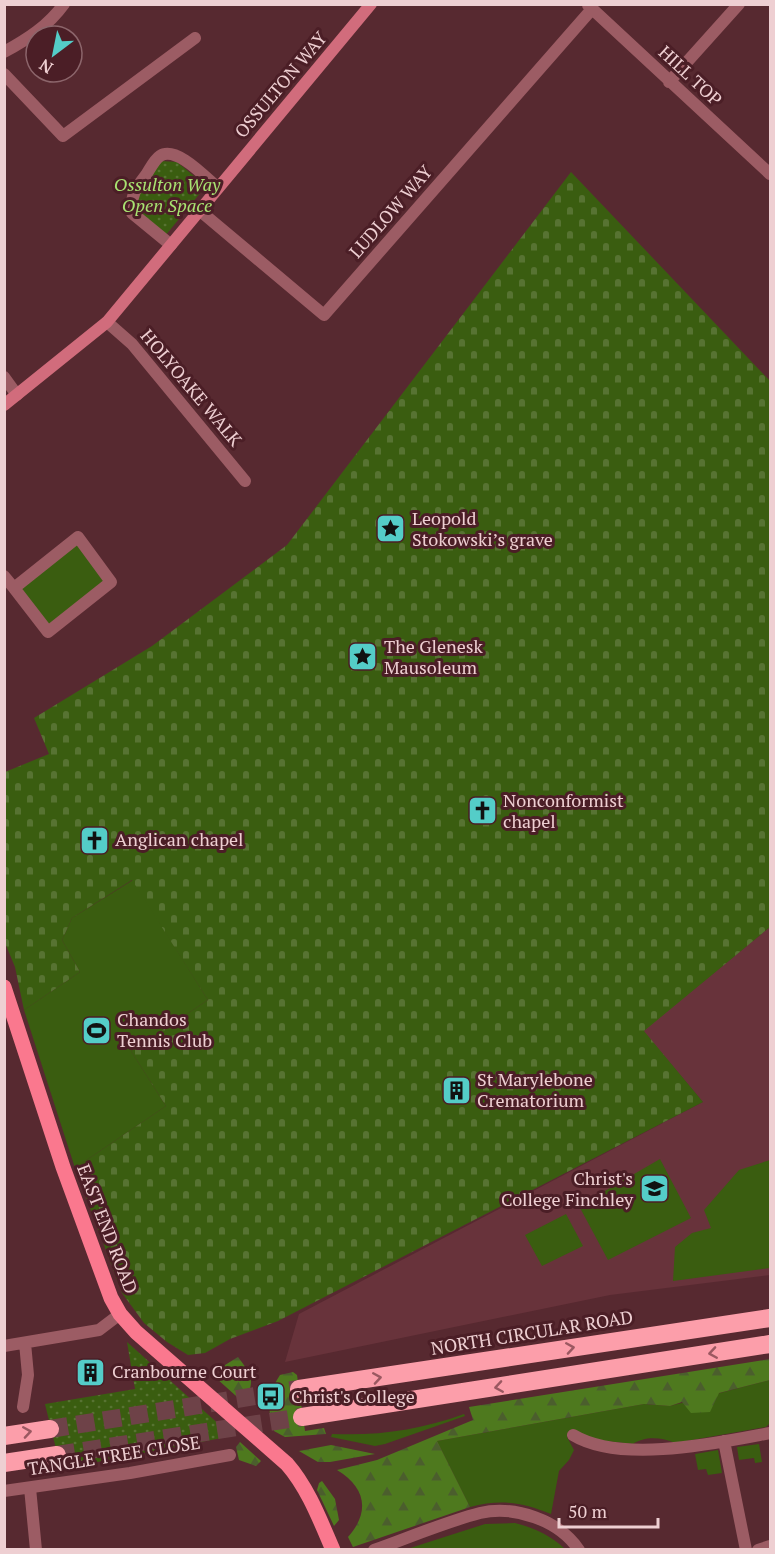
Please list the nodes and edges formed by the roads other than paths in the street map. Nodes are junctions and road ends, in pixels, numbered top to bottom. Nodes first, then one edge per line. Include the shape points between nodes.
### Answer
1 (64, 4) edge
2 (371, 4) edge
3 (739, 4) edge
4 (590, 7) edge
5 (195, 38) dead end
6 (4, 52) edge
7 (4, 74) edge
8 (669, 82) junction
9 (771, 174) edge
10 (218, 189) junction
11 (199, 210) junction
12 (171, 245) junction
13 (107, 322) junction
14 (4, 377) edge
15 (17, 394) junction
16 (4, 405) edge
17 (245, 481) dead end
18 (4, 576) edge
19 (14, 588) junction
20 (4, 987) edge
21 (120, 1314) junction
22 (771, 1318) edge
23 (25, 1343) junction
24 (771, 1344) edge
25 (4, 1346) edge
26 (299, 1389) tunnel mouth
27 (23, 1407) dead end
28 (302, 1418) tunnel mouth
29 (50, 1429) tunnel mouth
30 (771, 1432) edge
31 (573, 1435) dead end
32 (4, 1436) edge
33 (724, 1441) junction
34 (57, 1455) tunnel mouth
35 (230, 1455) dead end
36 (4, 1463) edge
37 (30, 1488) junction
38 (4, 1491) edge
39 (771, 1546) edge
40 (36, 1550) edge
41 (333, 1550) edge
42 (374, 1550) edge
43 (579, 1550) edge
44 (746, 1550) edge
45 (758, 1550) edge

1 - 6 street via 52,20
2 - 10 street, OSSULTON WAY
3 - 8 street
4 - 8 street, HILL TOP
4 - 11 street, LUDLOW WAY via 324,315
5 - 7 street via 63,136
8 - 9 street, HILL TOP
10 - 11 street, OSSULTON WAY
10 - 12 street via 177,155 159,156 130,201 132,213
11 - 12 street, OSSULTON WAY
12 - 13 street, OSSULTON WAY
13 - 15 street, OSSULTON WAY
13 - 17 street, HOLYOAKE WALK via 132,344
14 - 15 street
15 - 16 street, OSSULTON WAY
18 - 19 street
19 - 19 street via 48,632 111,582 78,537
20 - 21 main road, EAST END ROAD via 63,1167
21 - 23 street via 99,1330
21 - 41 main road, EAST END ROAD via 287,1464 300,1480
26 -> 22 highway, NORTH CIRCULAR ROAD
23 - 25 street
23 - 27 street via 28,1375
24 -> 28 highway
32 -> 29 highway
30 - 33 street
31 - 33 street via 586,1443 656,1450
33 - 44 street
34 - 36 highway
35 - 37 street, TANGLE TREE CLOSE
37 - 38 street, TANGLE TREE CLOSE
37 - 40 street
39 - 45 street
42 - 43 street via 482,1513 519,1512 554,1524

